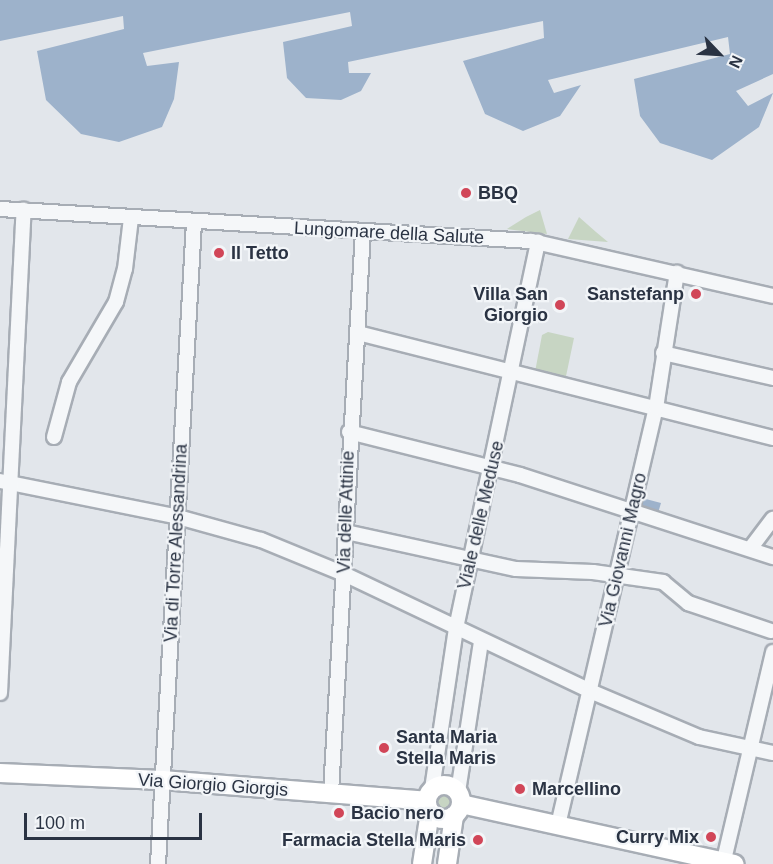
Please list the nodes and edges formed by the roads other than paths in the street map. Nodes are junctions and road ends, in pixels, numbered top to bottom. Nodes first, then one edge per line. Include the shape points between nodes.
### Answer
1 (0, 209) edge
2 (24, 210) junction
3 (131, 218) junction
4 (194, 222) junction
5 (363, 231) junction
6 (538, 242) junction
7 (677, 273) junction
8 (773, 297) edge
9 (358, 333) junction
10 (663, 353) junction
11 (513, 370) junction
12 (773, 378) edge
13 (656, 408) junction
14 (350, 432) junction
15 (54, 437) dead end
16 (773, 438) edge
17 (492, 467) junction
18 (4, 481) edge
19 (631, 510) junction
20 (178, 518) junction
21 (773, 519) edge
22 (346, 532) junction
23 (750, 549) junction
24 (773, 557) edge
25 (471, 560) junction
26 (344, 574) junction
27 (616, 575) junction
28 (456, 628) junction
29 (771, 632) dead end
30 (481, 642) junction
31 (772, 661) edge
32 (590, 691) junction
33 (0, 693) edge
34 (750, 750) junction
35 (773, 753) edge
36 (0, 773) edge
37 (162, 780) junction
38 (331, 793) junction
39 (429, 800) junction
40 (458, 804) junction
41 (558, 825) junction
42 (727, 863) edge
43 (158, 864) edge
44 (422, 864) edge
45 (447, 864) edge

1 - 2 street, Lungomare della Salute
2 - 3 street, Lungomare della Salute
2 - 18 street
3 - 4 street, Lungomare della Salute
3 - 15 street via 126,268 117,302 69,382
4 - 5 street, Lungomare della Salute
4 - 20 street, Via di Torre Alessandrina
5 - 6 street, Lungomare della Salute
5 - 9 street, Via delle Attinie
6 - 7 street, Lungomare della Salute
6 - 11 street, Viale delle Meduse
7 - 8 street, Lungomare della Salute
7 - 10 street, Via Giovanni Magro
9 - 11 street
9 - 14 street, Via delle Attinie
10 - 12 street
10 - 13 street, Via Giovanni Magro
11 - 13 street
11 - 17 street, Viale delle Meduse
13 - 16 street
13 - 19 street, Via Giovanni Magro
14 - 17 street
14 - 22 street, Via delle Attinie
17 - 19 street
17 - 25 street, Viale delle Meduse
18 - 20 street
18 - 33 street
19 - 23 street
19 - 27 street, Via Giovanni Magro
20 - 26 street via 249,535
20 - 37 street, Via di Torre Alessandrina
21 - 23 street
22 - 25 street
22 - 26 street, Via delle Attinie
23 - 24 street
25 - 27 street via 530,571
25 - 28 street, Viale delle Meduse
26 - 28 street
26 - 38 street, Via delle Attinie
27 - 29 street via 663,582 688,603
27 - 32 street, Via Giovanni Magro
28 - 30 street
28 - 39 street, Viale delle Meduse
30 - 32 street
30 - 40 street
31 - 34 street
32 - 34 street via 702,738
32 - 41 street, Via Giovanni Magro
34 - 35 street
34 - 42 street
36 - 37 street, Via Giorgio Giorgis
37 - 38 street, Via Giorgio Giorgis
37 - 43 street, Via di Torre Alessandrina
38 - 39 street, Via Giorgio Giorgis
39 - 40 street via 439,818
39 - 40 street via 447,784
39 - 44 street, Viale delle Meduse
40 - 41 street
40 - 45 street
41 - 42 street

